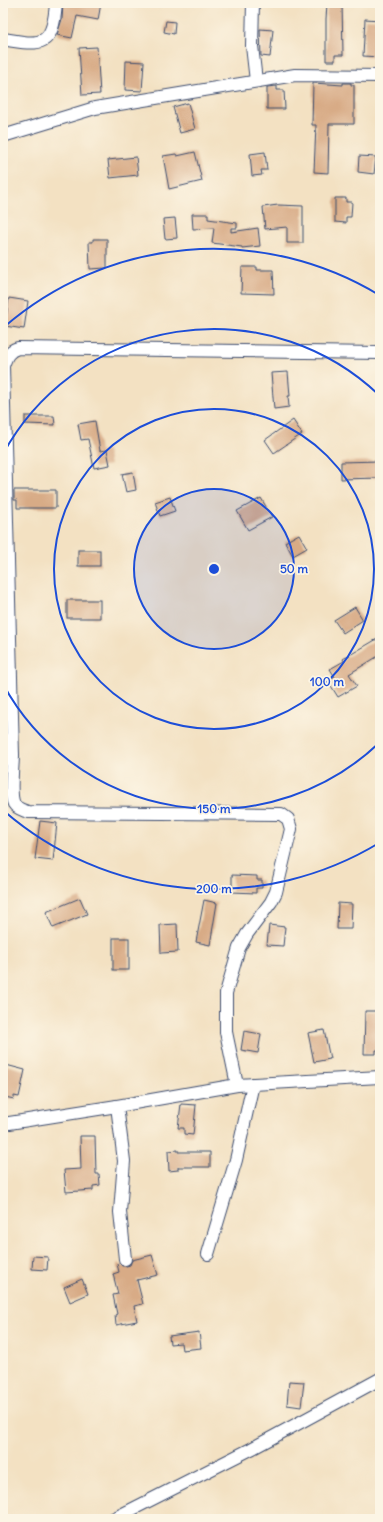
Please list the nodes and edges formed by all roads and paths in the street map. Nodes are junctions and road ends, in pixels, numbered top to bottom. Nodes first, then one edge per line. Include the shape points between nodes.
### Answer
1 (56, 3) edge
2 (253, 3) edge
3 (3, 39) edge
4 (380, 76) edge
5 (256, 82) junction
6 (3, 136) edge
7 (380, 353) edge
8 (8, 755) edge
9 (380, 1077) edge
10 (253, 1084) junction
11 (237, 1085) junction
12 (116, 1106) junction
13 (3, 1124) edge
14 (208, 1254) dead end
15 (125, 1259) dead end
16 (380, 1379) edge
17 (113, 1519) edge

1 - 3 street via 52,29 47,38 38,43 28,44
2 - 5 street via 252,46
4 - 5 street via 295,75
5 - 6 street via 95,108
7 - 8 street via 18,348 11,350 3,366
8 - 11 street via 14,805 28,812 281,814 288,819 291,829 276,892 239,948 226,993 226,1032
9 - 10 street
10 - 11 street
10 - 14 street via 236,1160
11 - 12 street
12 - 13 street
12 - 15 street via 124,1161 120,1212
16 - 17 street via 251,1449

